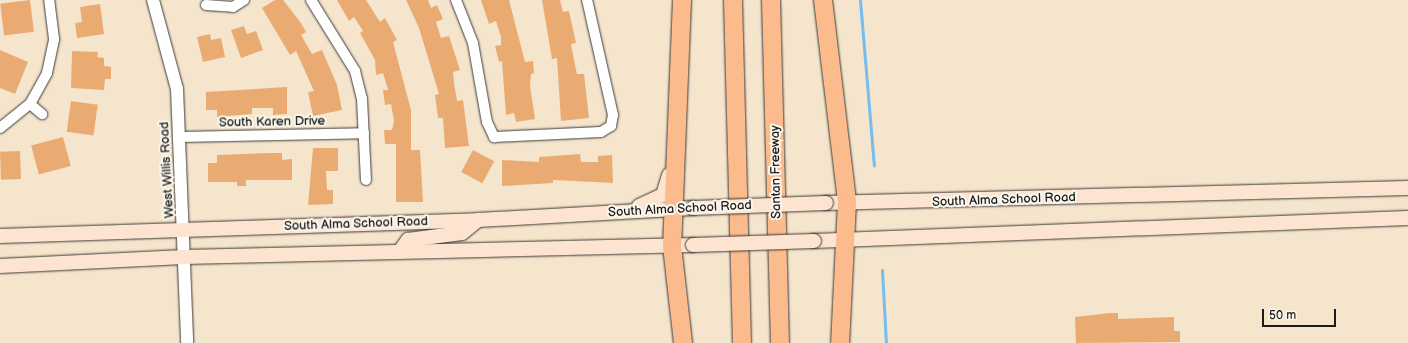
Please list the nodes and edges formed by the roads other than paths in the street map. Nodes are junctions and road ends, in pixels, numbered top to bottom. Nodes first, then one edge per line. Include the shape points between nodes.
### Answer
1 (49, 0) edge
2 (153, 0) edge
3 (244, 0) edge
4 (311, 0) edge
5 (456, 0) edge
6 (587, 0) edge
7 (733, 0) edge
8 (771, 0) edge
9 (823, 0) edge
10 (682, 4) edge
11 (206, 5) dead end
12 (30, 104) junction
13 (42, 114) dead end
14 (0, 128) edge
15 (364, 133) junction
16 (180, 137) junction
17 (366, 180) dead end
18 (1408, 188) edge
19 (848, 202) junction
20 (674, 209) junction
21 (618, 212) junction
22 (1408, 218) edge
23 (478, 220) junction
24 (184, 232) junction
25 (0, 236) edge
26 (846, 240) junction
27 (672, 246) junction
28 (400, 251) junction
29 (184, 257) junction
30 (0, 266) edge
31 (187, 343) edge
32 (683, 343) edge
33 (742, 343) edge
34 (780, 343) edge
35 (840, 343) edge

1 - 12 street via 54,39 47,73
2 - 16 street, West Willis Road via 177,89
3 - 11 street via 233,7
4 - 15 street via 355,71
5 - 6 street via 472,43 487,122 494,137 601,132 611,126 613,115
7 - 33 highway
8 - 34 highway, Santan Freeway
9 - 19 highway
10 - 20 highway
10 - 21 main road via 675,35 668,187 652,203
12 - 13 street
12 - 14 street
15 - 16 street, South Karen Drive
15 - 17 street
16 - 24 street, West Willis Road
18 - 19 main road, South Alma School Road
19 - 20 main road, South Alma School Road, bridge
19 - 26 highway
20 - 21 main road, South Alma School Road
20 - 27 highway
21 - 23 main road, South Alma School Road
22 - 26 main road, South Alma School Road
23 - 24 main road, South Alma School Road
23 - 28 main road via 462,233 408,240
24 - 25 main road, South Alma School Road
24 - 29 street, West Willis Road
26 - 27 main road, South Alma School Road, bridge
26 - 35 highway
27 - 28 main road, South Alma School Road
27 - 32 highway
28 - 29 main road, South Alma School Road
29 - 30 main road, South Alma School Road
29 - 31 street, West Willis Road

